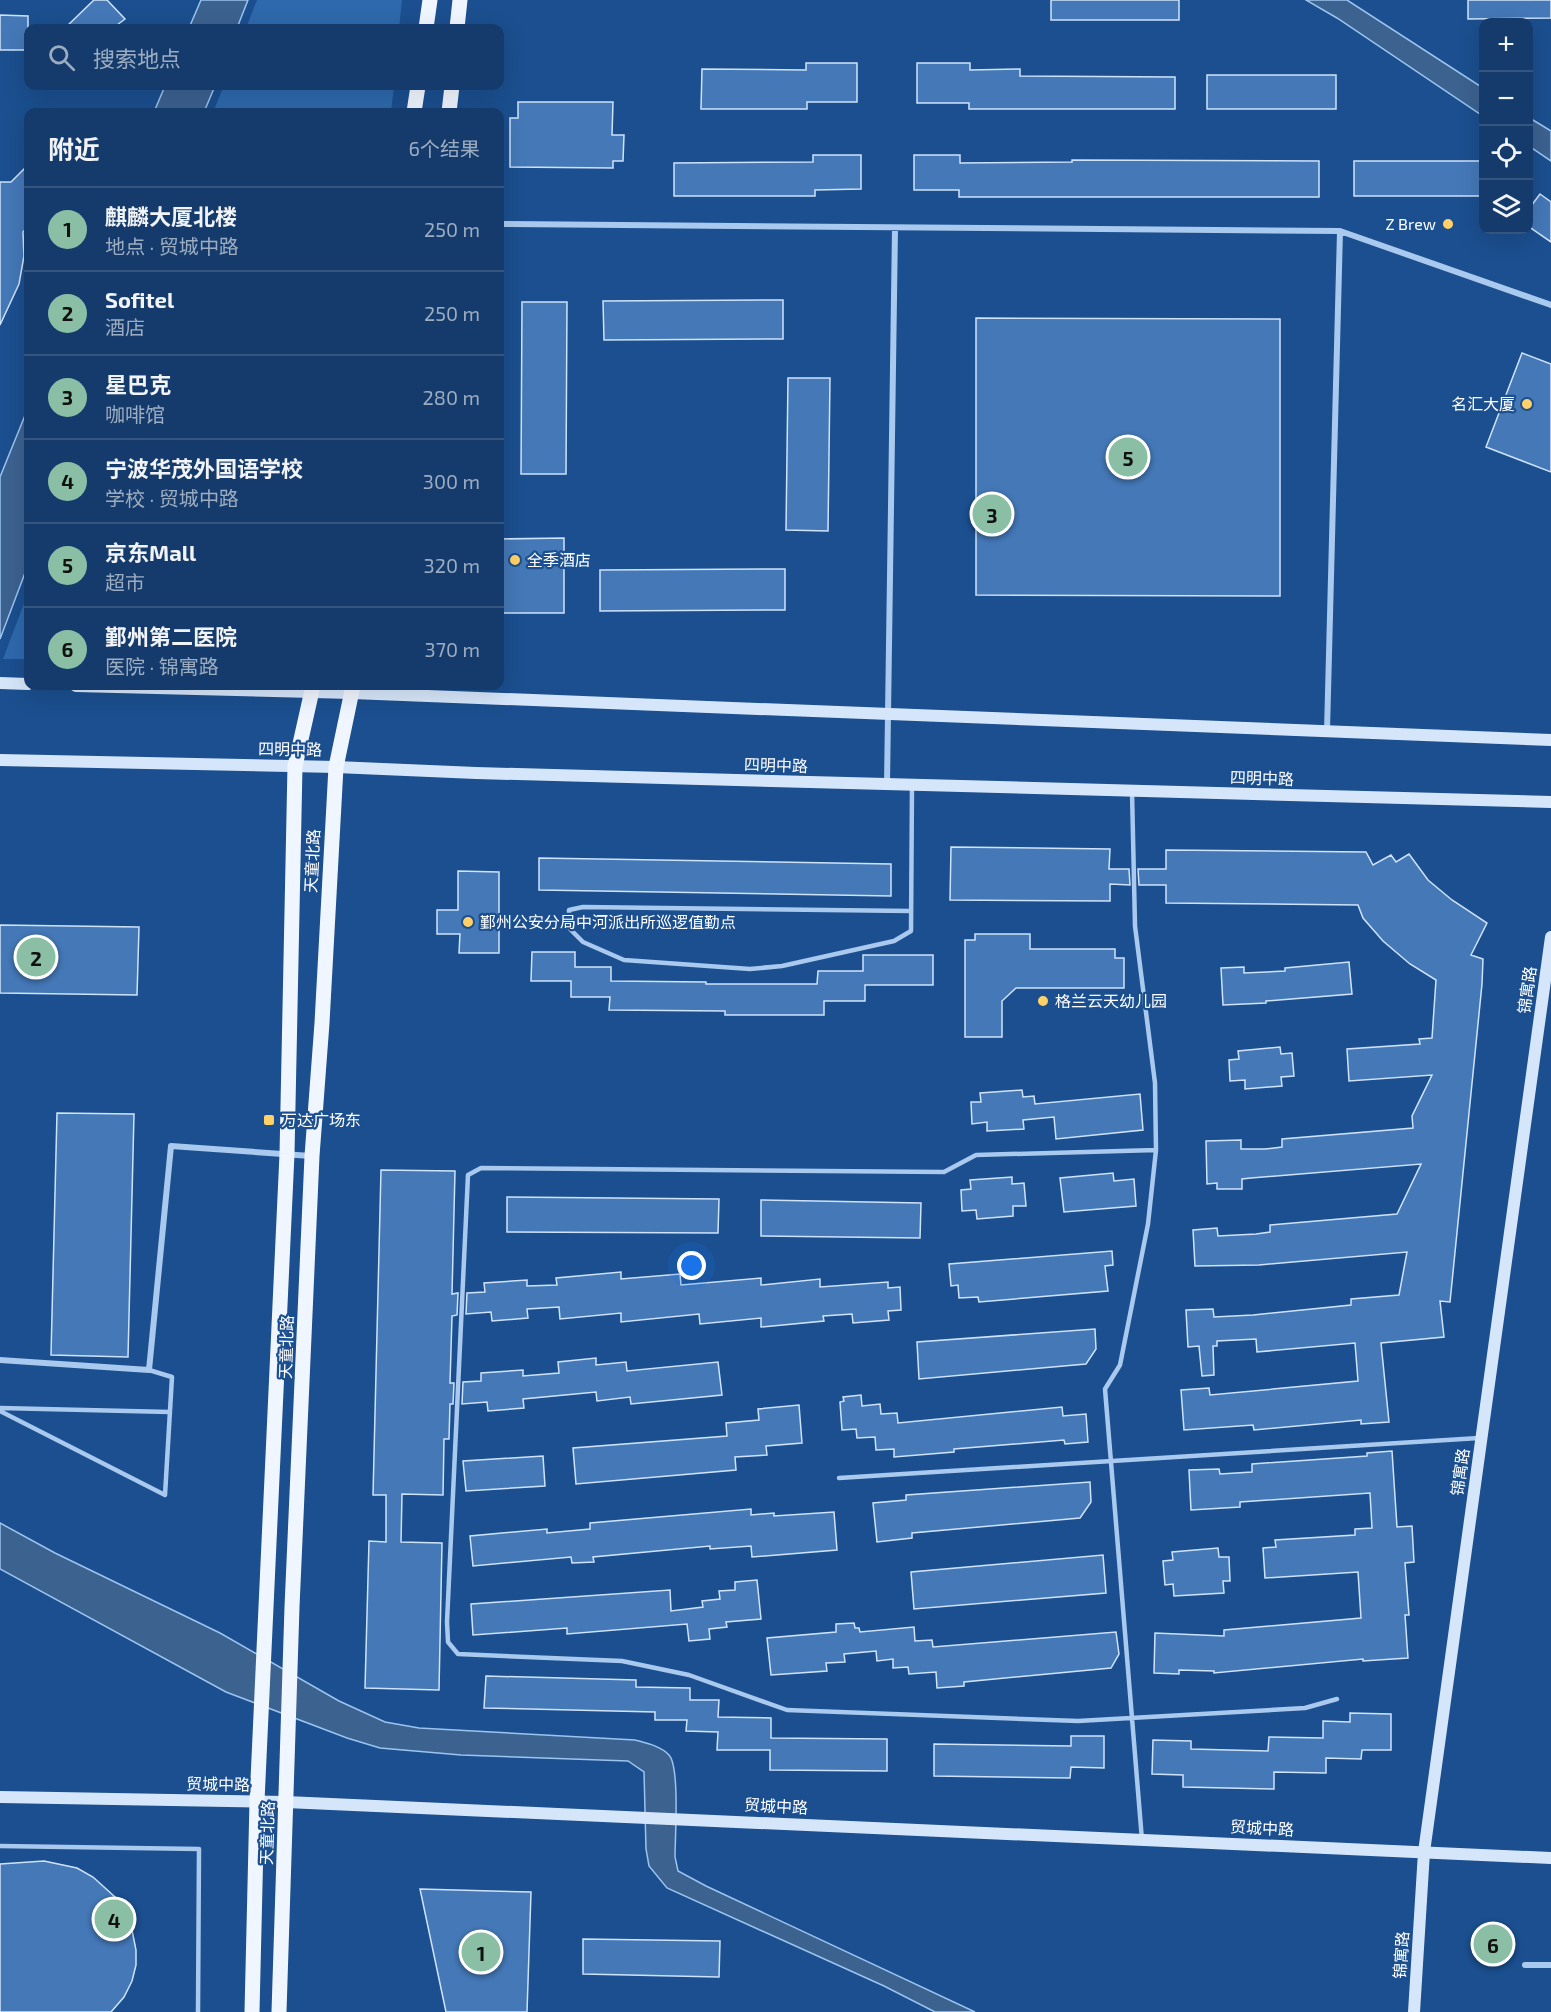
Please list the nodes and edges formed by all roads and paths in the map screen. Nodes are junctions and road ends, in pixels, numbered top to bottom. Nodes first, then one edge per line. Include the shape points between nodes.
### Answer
1 (430, 0) edge
2 (460, 0) edge
3 (427, 24) edge
4 (458, 24) edge
5 (417, 90) edge
6 (452, 90) edge
7 (415, 108) edge
8 (449, 108) edge
9 (504, 224) edge
10 (895, 228) junction
11 (1340, 231) junction
12 (1551, 305) edge
13 (0, 683) edge
14 (24, 684) edge
15 (312, 690) edge
16 (353, 690) edge
17 (374, 690) edge
18 (888, 714) junction
19 (1327, 731) junction
20 (1551, 740) edge
21 (0, 760) edge
22 (296, 766) junction
23 (336, 767) junction
24 (887, 784) junction
25 (912, 785) junction
26 (1132, 791) junction
27 (1551, 802) edge
28 (911, 911) junction
29 (1551, 937) edge
30 (1156, 1150) junction
31 (287, 1154) junction
32 (312, 1156) junction
33 (0, 1360) edge
34 (148, 1370) junction
35 (0, 1409) edge
36 (170, 1412) junction
37 (1482, 1438) junction
38 (1110, 1462) junction
39 (839, 1478) dead end
40 (1337, 1699) dead end
41 (1132, 1717) junction
42 (0, 1797) edge
43 (257, 1802) junction
44 (286, 1802) junction
45 (1142, 1839) junction
46 (0, 1846) edge
47 (1424, 1852) junction
48 (1551, 1858) edge
49 (1525, 1965) dead end
50 (1551, 1965) edge
51 (198, 2012) edge
52 (252, 2012) edge
53 (279, 2012) edge
54 (1414, 2012) edge

1 - 3 main road
2 - 4 main road
5 - 7 main road
6 - 8 main road
9 - 10 street
10 - 11 street
10 - 18 street
11 - 12 street
11 - 19 street
13 - 14 main road
15 - 22 main road
16 - 23 main road, 天童北路
17 - 18 main road
18 - 19 main road
18 - 24 street
19 - 20 main road
21 - 22 main road, 四明中路
22 - 23 main road, 四明中路
22 - 31 main road
23 - 24 main road, 四明中路
23 - 32 main road, 天童北路
24 - 25 main road, 四明中路
25 - 26 main road, 四明中路
25 - 28 lane
26 - 27 main road, 四明中路
26 - 30 lane via 1136,926 1155,1083
28 - 28 lane via 911,931 894,941 782,966 750,969 624,960 584,942 568,928 568,910 583,907
29 - 37 main road, 锦寓路
30 - 38 lane via 1148,1224 1120,1365 1105,1389
30 - 41 lane via 976,1155 944,1172 481,1168 468,1175 447,1611 448,1642 458,1654 622,1662 689,1675 787,1710 1078,1720
31 - 32 street
31 - 34 street via 171,1146
31 - 43 main road
32 - 44 main road, 天童北路
33 - 34 street
34 - 36 lane via 172,1377
35 - 36 lane
35 - 36 lane via 165,1495
37 - 38 lane
37 - 47 main road, 锦寓路
38 - 39 lane
38 - 41 lane
40 - 41 lane via 1305,1708
41 - 45 lane
42 - 43 main road, 贸城中路
43 - 44 main road, 贸城中路
43 - 52 main road
44 - 45 main road, 贸城中路
44 - 53 main road, 天童北路
45 - 47 main road, 贸城中路
46 - 51 lane via 199,1849
47 - 48 main road, 贸城中路
47 - 54 main road, 锦寓路
49 - 50 street

